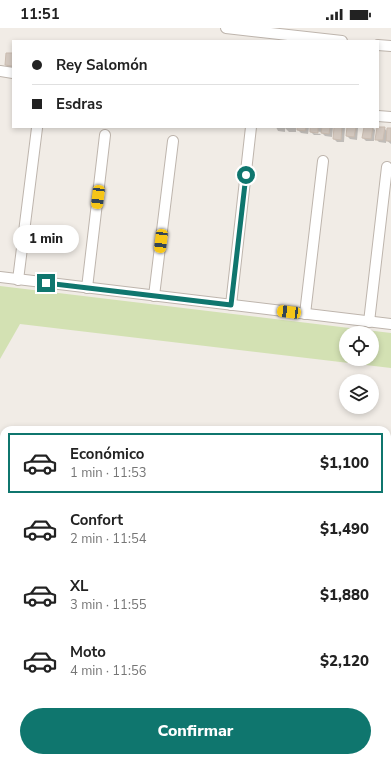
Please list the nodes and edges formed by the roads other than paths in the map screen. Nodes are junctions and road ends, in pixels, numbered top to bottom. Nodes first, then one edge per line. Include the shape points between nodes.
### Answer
1 (226, 28) edge
2 (262, 34) edge
3 (331, 40) edge
4 (379, 45) edge
5 (391, 46) edge
6 (0, 71) edge
7 (12, 72) edge
8 (379, 116) edge
9 (391, 117) edge
10 (37, 128) edge
11 (251, 128) edge
12 (105, 135) dead end
13 (173, 140) dead end
14 (323, 161) dead end
15 (387, 168) dead end
16 (0, 278) edge
17 (18, 280) junction
18 (87, 288) junction
19 (154, 296) junction
20 (231, 305) junction
21 (305, 314) junction
22 (369, 322) junction
23 (391, 324) edge

1 - 2 street
2 - 3 street
4 - 5 street
6 - 7 street
8 - 9 street
10 - 17 street
11 - 20 street
12 - 18 street
13 - 19 street
14 - 21 street
15 - 22 street
16 - 17 street
17 - 18 street
18 - 19 street
19 - 20 street
20 - 21 street
21 - 22 street
22 - 23 street

